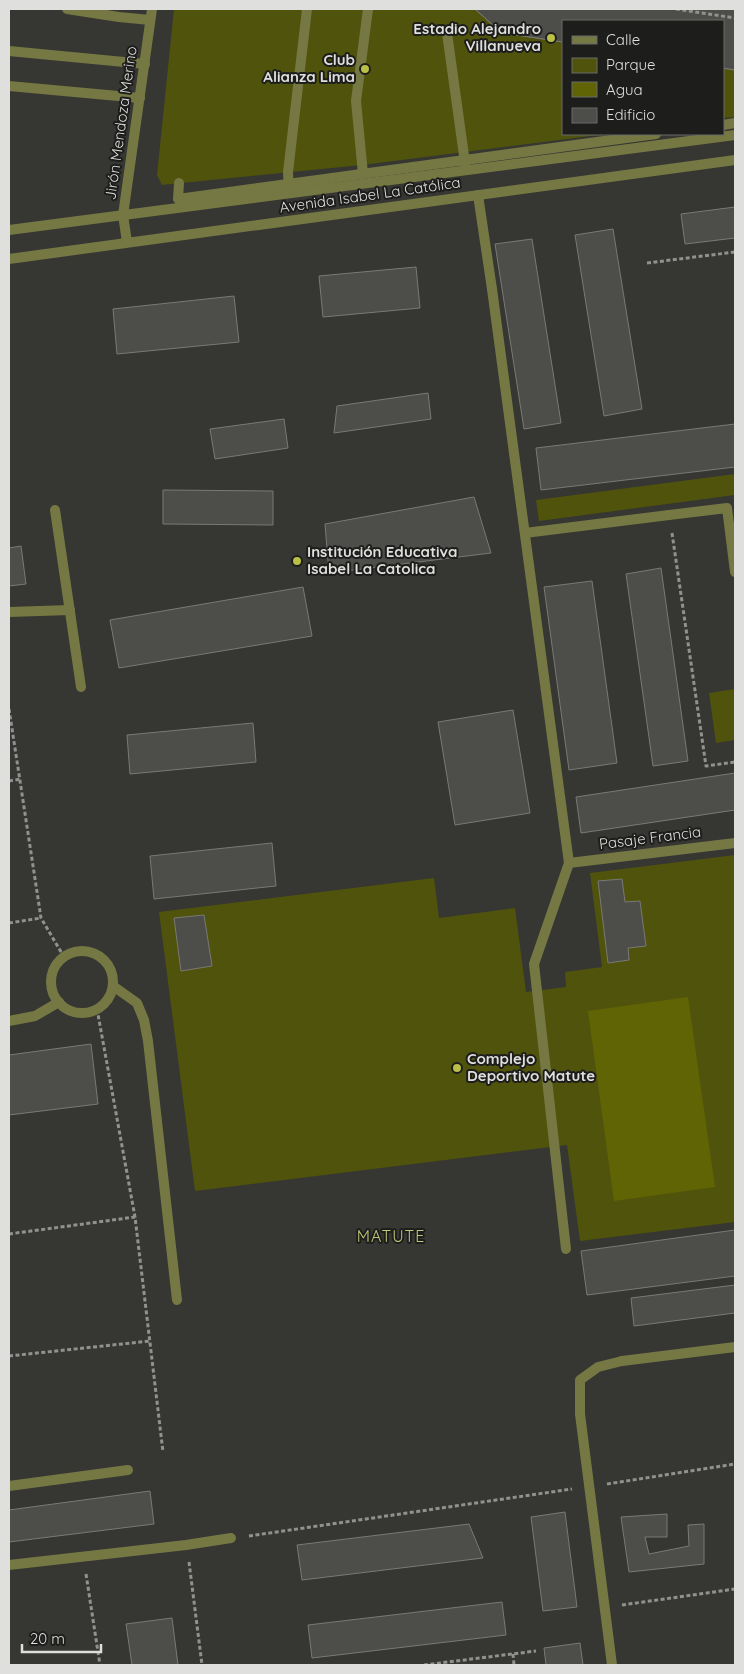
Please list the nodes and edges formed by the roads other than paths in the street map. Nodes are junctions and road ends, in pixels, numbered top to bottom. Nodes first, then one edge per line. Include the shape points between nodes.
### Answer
1 (67, 9) edge
2 (152, 9) edge
3 (307, 9) edge
4 (368, 9) edge
5 (150, 20) junction
6 (446, 34) dead end
7 (9, 50) edge
8 (145, 64) junction
9 (9, 86) edge
10 (140, 98) junction
11 (650, 135) edge
12 (735, 135) edge
13 (735, 160) edge
14 (465, 165) junction
15 (362, 174) junction
16 (179, 183) dead end
17 (289, 189) junction
18 (478, 195) junction
19 (123, 214) junction
20 (9, 230) edge
21 (127, 242) junction
22 (9, 259) edge
23 (55, 510) dead end
24 (525, 533) junction
25 (735, 572) edge
26 (70, 610) junction
27 (9, 612) edge
28 (81, 687) dead end
29 (735, 843) edge
30 (569, 862) junction
31 (113, 986) junction
32 (59, 1002) junction
33 (9, 1021) edge
34 (566, 1249) dead end
35 (177, 1300) dead end
36 (735, 1347) edge
37 (128, 1470) dead end
38 (9, 1486) edge
39 (231, 1538) road end
40 (9, 1564) edge
41 (612, 1665) edge

1 - 5 street
2 - 5 street, Jirón Mendoza Merino
3 - 17 street via 288,172
4 - 15 street via 356,101
5 - 8 street, Jirón Mendoza Merino
6 - 14 street
7 - 8 street
8 - 10 street, Jirón Mendoza Merino
9 - 10 street
10 - 19 street, Jirón Mendoza Merino
11 - 14 street
12 - 14 street, Avenida Isabel La Católica
13 - 18 street, Avenida Isabel La Católica
14 - 15 street
14 - 17 street, Avenida Isabel La Católica
15 - 17 street
16 - 17 street via 178,199
17 - 19 street, Avenida Isabel La Católica
18 - 21 street, Avenida Isabel La Católica
18 - 24 street
19 - 20 street, Avenida Isabel La Católica
19 - 21 street, Jirón Mendoza Merino
21 - 22 street, Avenida Isabel La Católica
23 - 26 street
24 - 25 street via 727,508
24 - 30 street
26 - 27 street
26 - 28 street
29 - 30 street, Pasaje Francia
30 - 34 street via 534,964
31 - 32 street via 105,1003 87,1013 67,1009
31 - 32 street via 111,969 100,956 83,951 73,953 56,964 52,973 51,984
31 - 35 street via 137,1003 144,1020
32 - 33 street via 35,1016
36 - 41 street via 622,1361 598,1367 580,1380 580,1414
37 - 38 street
39 - 40 street

